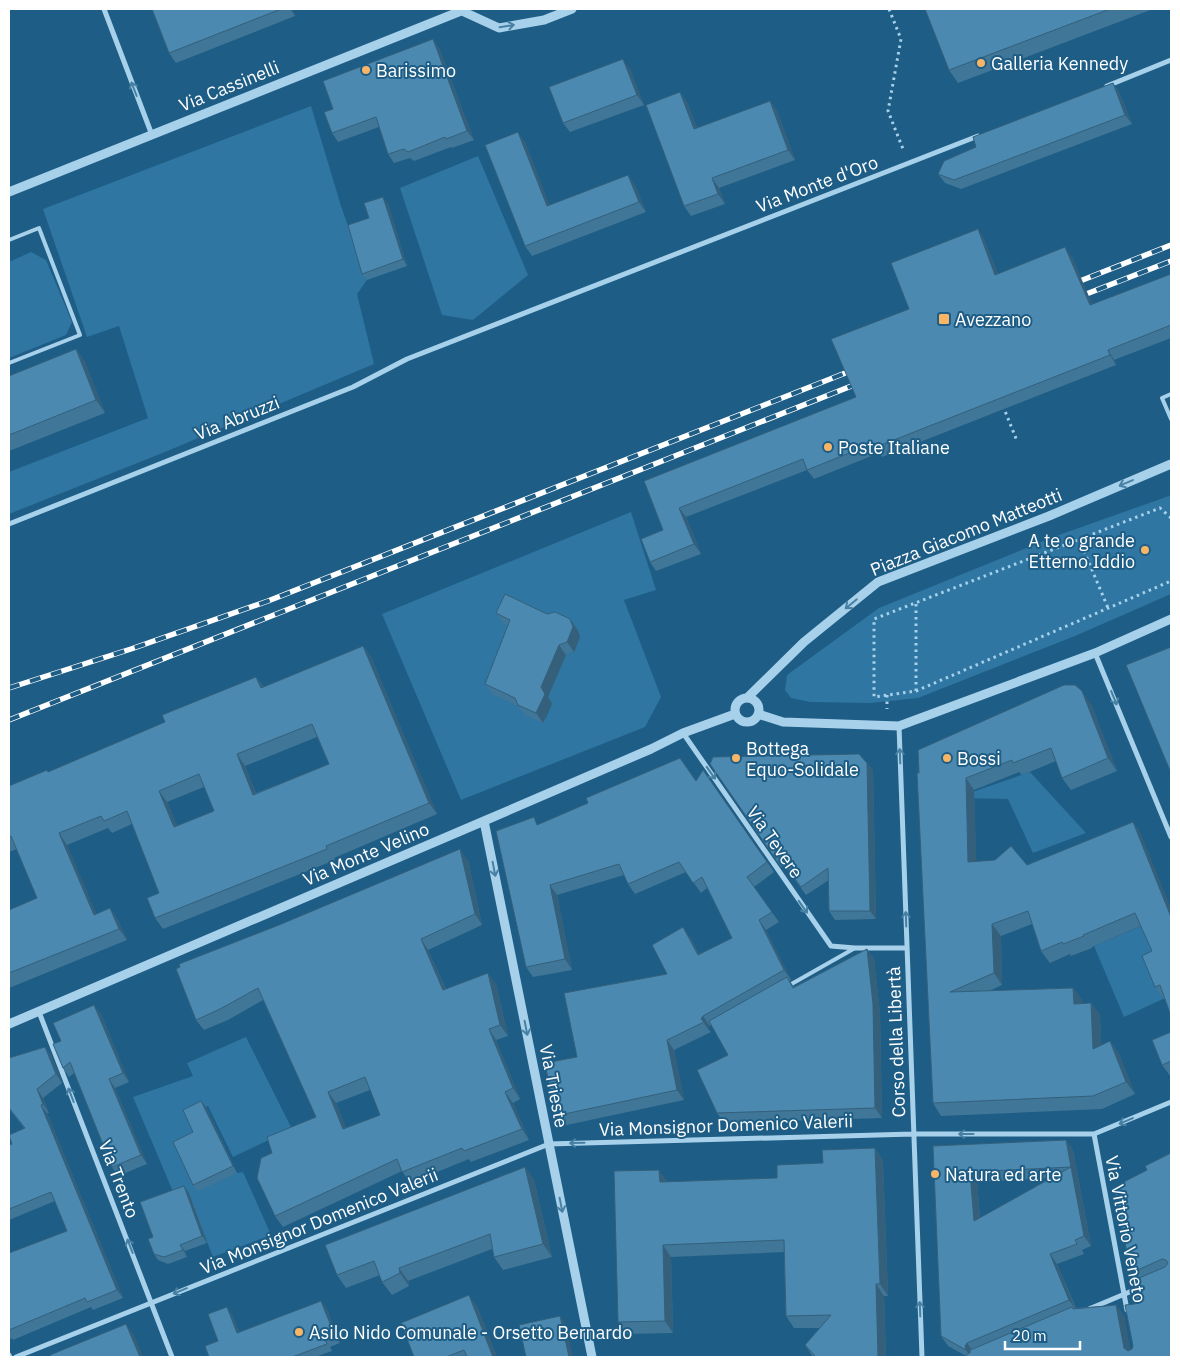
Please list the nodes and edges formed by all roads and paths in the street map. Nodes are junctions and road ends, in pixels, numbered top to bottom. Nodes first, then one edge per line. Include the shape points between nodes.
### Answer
1 (104, 9) edge
2 (567, 9) edge
3 (889, 9) edge
4 (464, 10) edge
5 (1171, 60) edge
6 (1097, 89) edge
7 (985, 133) edge
8 (152, 135) junction
9 (903, 150) dead end
10 (9, 192) edge
11 (9, 240) edge
12 (473, 334) joint
13 (9, 363) edge
14 (1171, 394) edge
15 (1002, 403) edge
16 (1171, 419) edge
17 (1017, 441) dead end
18 (1171, 464) edge
19 (1171, 518) edge
20 (9, 524) edge
21 (1079, 539) junction
22 (1171, 581) edge
23 (916, 604) junction
24 (1108, 608) junction
25 (1171, 619) edge
26 (1095, 653) junction
27 (916, 691) junction
28 (747, 698) junction
29 (735, 714) junction
30 (758, 714) junction
31 (899, 726) junction
32 (683, 733) junction
33 (484, 821) junction
34 (1171, 837) edge
35 (855, 948) junction
36 (907, 948) junction
37 (780, 991) edge
38 (39, 1012) junction
39 (9, 1024) edge
40 (1171, 1102) edge
41 (913, 1134) junction
42 (1094, 1134) junction
43 (549, 1144) junction
44 (1148, 1284) edge
45 (1124, 1294) junction
46 (152, 1302) junction
47 (1080, 1313) edge
48 (1129, 1320) edge
49 (16, 1357) edge
50 (172, 1357) edge
51 (592, 1357) edge
52 (922, 1357) edge

8 -> 1 street
4 -> 2 street, Via Cassinelli via 499,28 544,20
3 - 9 path via 901,39 888,111
4 - 8 street, Via Cassinelli
5 - 6 street
7 - 12 street, Via Monte d'Oro
8 - 10 street, Via Cassinelli
11 - 13 lane via 39,228 80,335
12 - 20 street, Via Abruzzi via 407,359 353,387
14 - 16 lane via 1162,398
15 - 17 path
18 -> 28 street, Piazza Giacomo Matteotti via 1049,516 878,582 804,642
19 - 21 path via 1160,508
21 - 23 path
21 - 24 path
22 - 24 path
23 - 27 path
23 - 27 path via 874,620 874,697
24 - 27 path
25 - 26 street
26 - 31 street
26 -> 34 street
28 - 29 street via 735,705
28 - 30 street via 756,702
29 - 30 street via 746,723
29 - 32 street, Via Monte Velino
30 - 31 street via 783,722
36 -> 31 street, Corso della Libertà
32 - 33 street, Via Monte Velino
32 -> 35 street, Via Tevere via 830,946
33 - 38 street, Via Monte Velino
33 -> 43 street, Via Trieste
35 - 36 street, Via Tevere
35 - 37 lane, Via Tevere
36 - 41 street, Corso della Libertà
38 - 39 street, Via Monte Velino
46 -> 38 street, Via Trento
40 -> 42 street, Via Monsignor Domenico Valerii
42 -> 41 street, Via Monsignor Domenico Valerii
41 -> 43 street, Via Monsignor Domenico Valerii
52 -> 41 street, Corso della Libertà
42 - 45 street, Via Vittorio Veneto
43 -> 46 street, Via Monsignor Domenico Valerii
43 -> 51 street, Via Trieste
44 - 45 street
45 - 47 street
45 - 48 street, Via Vittorio Veneto
46 - 49 street, Via Monsignor Domenico Valerii
46 - 50 street, Via Trento

